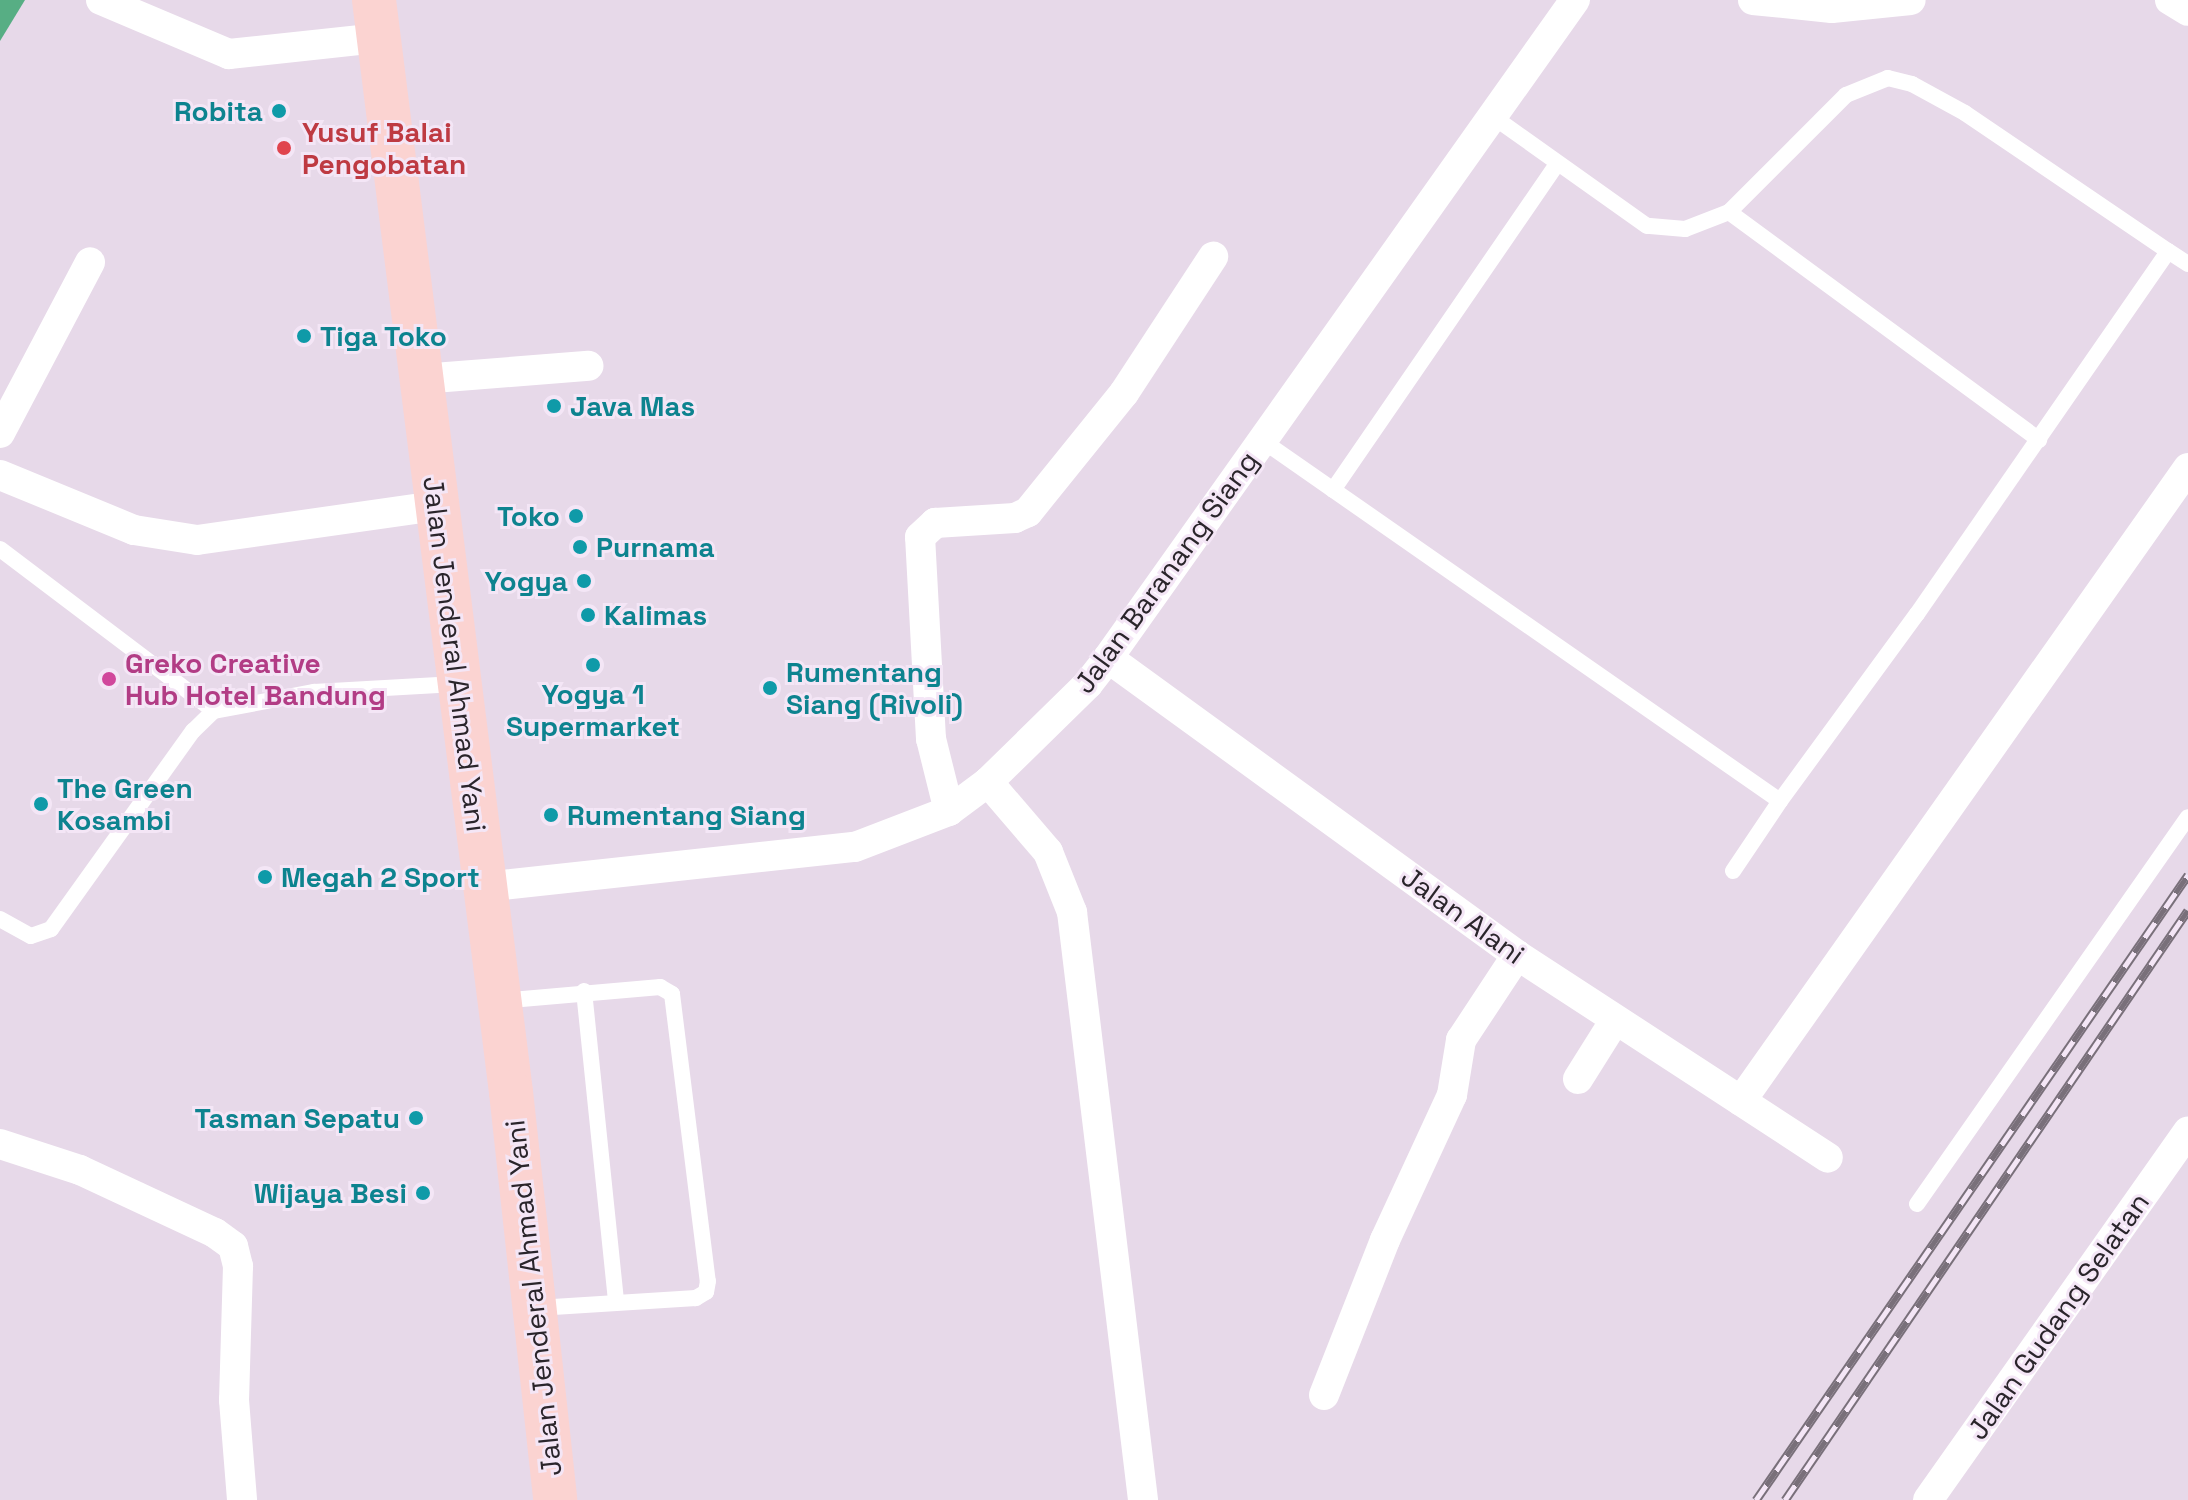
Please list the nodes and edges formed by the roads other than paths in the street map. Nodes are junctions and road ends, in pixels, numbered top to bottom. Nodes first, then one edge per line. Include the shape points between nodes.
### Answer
1 (101, 0) edge
2 (1575, 0) edge
3 (1753, 0) edge
4 (1911, 0) edge
5 (2170, 0) edge
6 (2188, 11) edge
7 (377, 19) edge
8 (1491, 115) junction
9 (1556, 165) junction
10 (1729, 212) junction
11 (2168, 251) junction
12 (1213, 257) dead end
13 (90, 262) dead end
14 (2188, 264) edge
15 (588, 366) dead end
16 (421, 379) junction
17 (0, 433) edge
18 (2039, 440) junction
19 (1263, 441) junction
20 (2188, 468) edge
21 (0, 475) edge
22 (1333, 490) junction
23 (437, 506) junction
24 (0, 549) edge
25 (1108, 658) junction
26 (459, 684) junction
27 (214, 711) junction
28 (988, 782) junction
29 (1780, 801) junction
30 (949, 811) junction
31 (2188, 817) edge
32 (1733, 871) dead end
33 (484, 887) junction
34 (0, 919) edge
35 (1517, 955) junction
36 (584, 991) junction
37 (499, 1002) junction
38 (1615, 1020) junction
39 (1578, 1079) dead end
40 (1741, 1101) junction
41 (2188, 1132) edge
42 (0, 1144) edge
43 (1828, 1158) dead end
44 (1917, 1204) dead end
45 (616, 1301) junction
46 (537, 1308) junction
47 (1324, 1395) dead end
48 (242, 1500) edge
49 (555, 1500) edge
50 (1143, 1500) edge
51 (1928, 1500) edge

1 - 7 street via 229,54
2 - 8 street, Jalan Baranang Siang
3 - 4 street via 1832,8
5 - 6 street
7 - 16 main road, Jalan Jenderal Ahmad Yani
8 - 9 lane
8 - 19 street, Jalan Baranang Siang
9 - 10 lane via 1647,226 1685,229
9 - 22 lane
10 - 11 lane via 1846,95 1888,78 1912,84 1965,113
10 - 18 lane
11 - 14 lane
11 - 18 lane
12 - 30 street via 1124,393 1028,512 1015,518 935,523 920,537 931,739
13 - 17 street
15 - 16 street
16 - 23 main road, Jalan Jenderal Ahmad Yani
18 - 29 lane
19 - 22 lane
19 - 25 street, Jalan Baranang Siang
20 - 40 street
21 - 23 street via 134,530 197,540
22 - 29 lane
23 - 26 main road, Jalan Jenderal Ahmad Yani
24 - 27 lane
25 - 28 street, Jalan Baranang Siang
25 - 35 street, Jalan Alani
26 - 27 lane via 314,692
26 - 33 main road, Jalan Jenderal Ahmad Yani
27 - 34 lane via 193,731 51,929 31,936
28 - 30 street, Jalan Baranang Siang
28 - 50 street via 1048,852 1072,912
29 - 32 lane
30 - 33 street, Jalan Baranang Siang via 855,847
31 - 44 lane
33 - 37 main road, Jalan Jenderal Ahmad Yani
35 - 38 street, Jalan Alani
35 - 47 street via 1461,1040 1452,1095 1385,1240
36 - 37 lane
36 - 45 lane
36 - 45 lane via 660,987 672,994 708,1281 696,1298
37 - 46 main road, Jalan Jenderal Ahmad Yani
38 - 39 street
38 - 40 street, Jalan Alani
40 - 43 street, Jalan Alani
41 - 51 street, Jalan Gudang Selatan
42 - 48 street via 80,1170 233,1246 238,1266 234,1400
45 - 46 lane
46 - 49 main road, Jalan Jenderal Ahmad Yani

